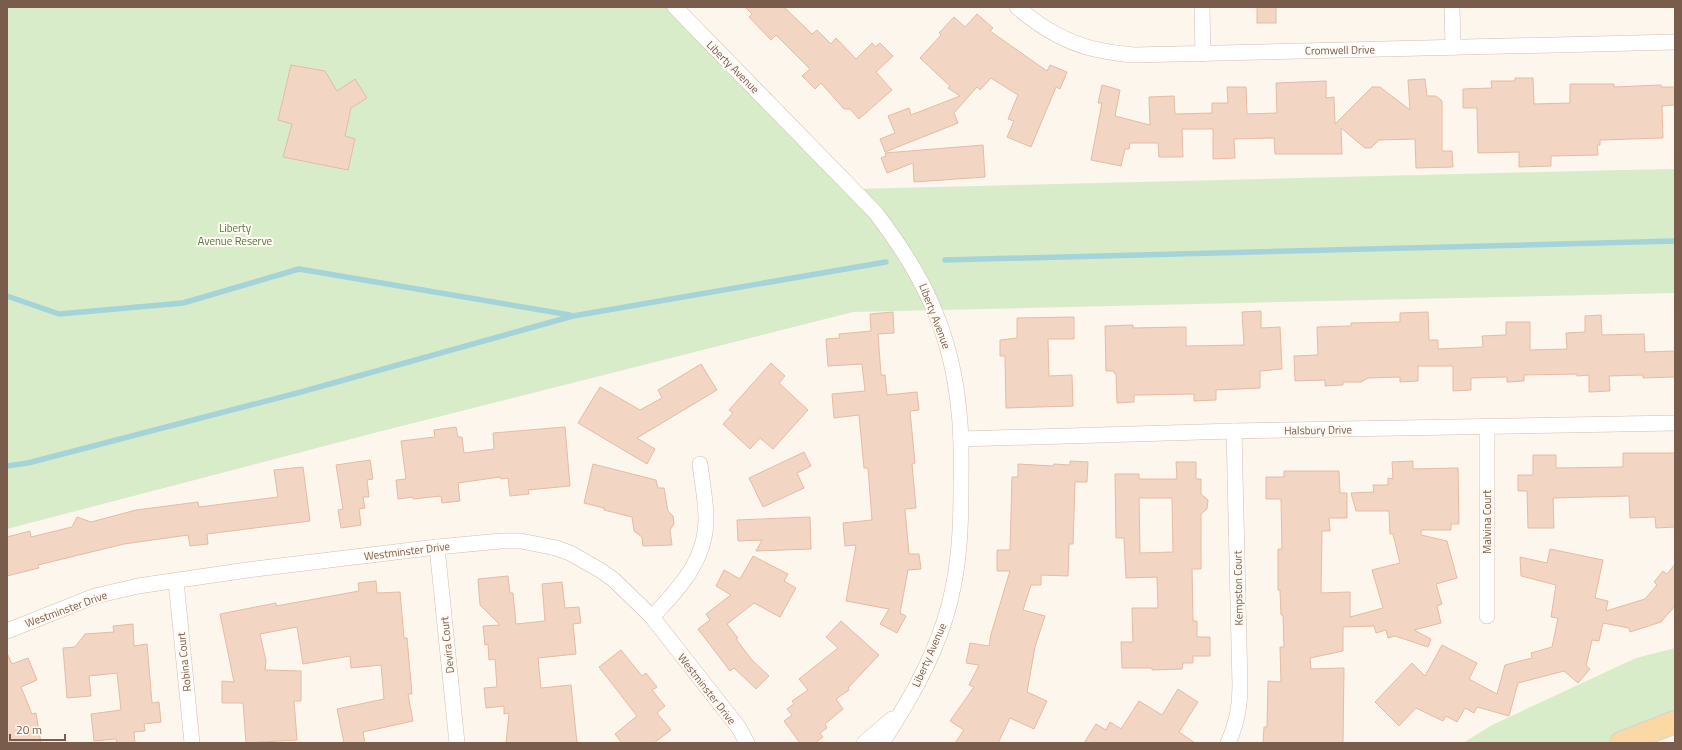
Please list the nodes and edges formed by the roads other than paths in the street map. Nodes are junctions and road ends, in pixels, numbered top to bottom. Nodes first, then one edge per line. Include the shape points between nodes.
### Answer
1 (675, 7) edge
2 (1017, 7) edge
3 (1202, 7) edge
4 (1452, 7) edge
5 (1675, 42) edge
6 (1453, 47) junction
7 (1203, 54) junction
8 (1675, 423) edge
9 (1487, 427) junction
10 (1234, 431) junction
11 (961, 439) junction
12 (700, 464) dead end
13 (437, 547) junction
14 (176, 581) junction
15 (1487, 616) dead end
16 (652, 617) junction
17 (7, 631) edge
18 (904, 709) junction
19 (1675, 722) edge
20 (738, 728) junction
21 (192, 743) edge
22 (457, 743) edge
23 (747, 743) edge
24 (754, 743) edge
25 (864, 743) edge
26 (882, 743) edge
27 (1228, 743) edge
28 (1621, 743) edge

1 - 11 street, Liberty Avenue via 875,212 905,253 926,290 945,340 956,388
2 - 7 street, Cromwell Drive via 1046,28 1093,49 1134,55
3 - 7 street
4 - 6 street
5 - 6 street, Cromwell Drive
6 - 7 street, Cromwell Drive
8 - 9 street, Halsbury Drive
9 - 10 street, Halsbury Drive
9 - 15 street, Malvina Court
10 - 11 street, Halsbury Drive
10 - 27 street, Kempston Court via 1240,706 1236,726
11 - 18 street, Liberty Avenue via 960,545 955,584 935,648
12 - 16 street via 706,518 699,556 684,582
13 - 14 street, Westminster Drive
13 - 16 street, Westminster Drive via 521,541 556,548 570,553 614,580
13 - 22 street, Devira Court
14 - 17 street, Westminster Drive via 138,586 95,596
14 - 21 street, Robina Court
16 - 20 street, Westminster Drive
18 - 25 street, Liberty Avenue
18 - 26 street, Liberty Avenue
19 - 28 main road
20 - 23 street, Westminster Drive
20 - 24 street, Westminster Drive

